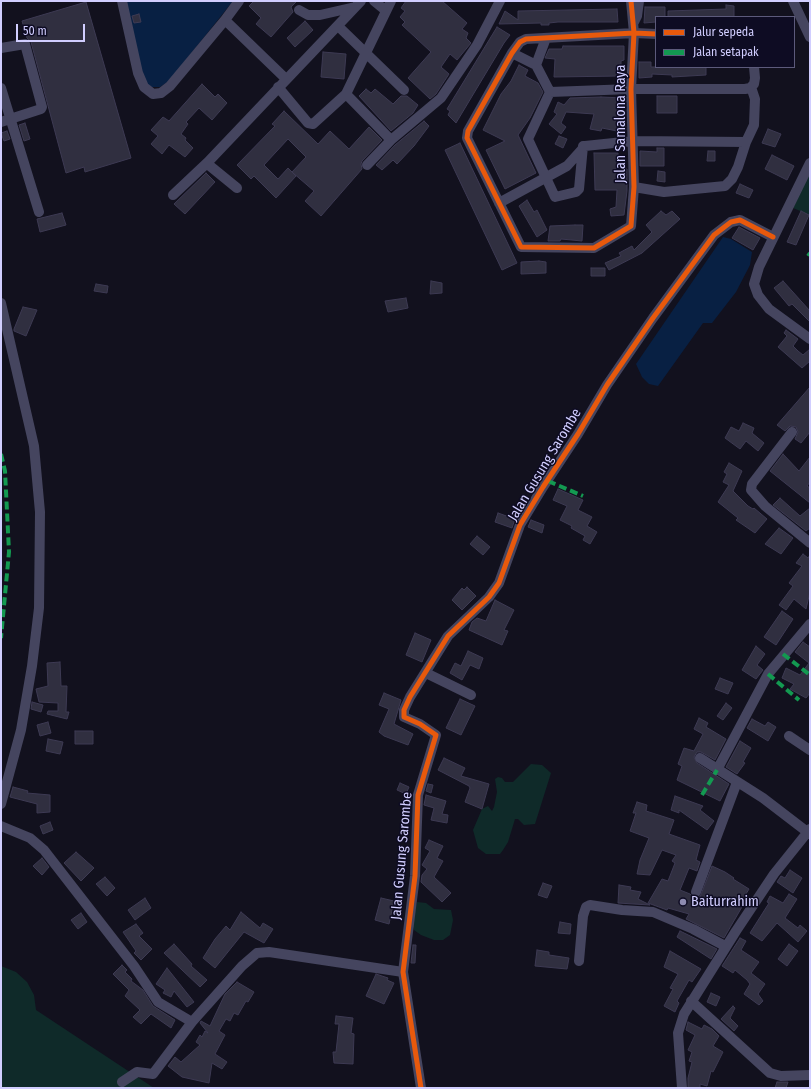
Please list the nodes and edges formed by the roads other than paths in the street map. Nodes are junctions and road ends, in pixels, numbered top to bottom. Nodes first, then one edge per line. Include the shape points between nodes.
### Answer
1 (122, 1) edge
2 (239, 1) edge
3 (374, 1) edge
4 (391, 1) edge
5 (500, 1) edge
6 (630, 1) edge
7 (639, 1) edge
8 (793, 1) edge
9 (358, 4) edge
10 (299, 10) dead end
11 (385, 10) junction
12 (225, 20) junction
13 (634, 22) junction
14 (338, 26) junction
15 (634, 33) junction
16 (655, 34) edge
17 (810, 37) edge
18 (546, 38) junction
19 (1, 48) edge
20 (366, 52) junction
21 (512, 53) junction
22 (536, 65) junction
23 (754, 68) edge
24 (286, 79) junction
25 (278, 87) junction
26 (751, 87) junction
27 (1, 88) edge
28 (632, 89) junction
29 (404, 90) dead end
30 (550, 92) junction
31 (346, 94) junction
32 (5, 120) edge
33 (391, 140) junction
34 (633, 141) junction
35 (746, 142) junction
36 (583, 146) junction
37 (208, 162) junction
38 (810, 162) edge
39 (367, 165) dead end
40 (545, 177) junction
41 (634, 187) junction
42 (237, 188) dead end
43 (173, 195) dead end
44 (499, 203) junction
45 (39, 212) dead end
46 (773, 237) junction
47 (1, 303) edge
48 (810, 338) edge
49 (792, 432) dead end
50 (810, 543) edge
51 (810, 624) edge
52 (426, 673) junction
53 (471, 695) dead end
54 (789, 736) dead end
55 (810, 750) edge
56 (700, 758) dead end
57 (717, 770) junction
58 (737, 782) junction
59 (1, 804) edge
60 (1, 826) edge
61 (809, 832) edge
62 (696, 892) dead end
63 (725, 946) junction
64 (579, 961) dead end
65 (403, 972) junction
66 (691, 1001) junction
67 (192, 1022) junction
68 (810, 1076) edge
69 (122, 1082) dead end
70 (421, 1088) edge
71 (682, 1088) edge

1 - 12 street via 138,73 144,87 153,94 161,93 170,86
2 - 12 street
3 - 11 street
4 - 11 street
5 - 33 street via 477,45 441,98
6 - 13 street, Jalan Samalona Raya
7 - 13 street
8 - 17 street
9 - 10 street via 312,15
9 - 14 street
11 - 20 street
12 - 24 street
13 - 15 street, Jalan Samalona Raya
14 - 20 street
14 - 24 street
15 - 16 street
15 - 18 street
15 - 28 street, Jalan Samalona Raya
18 - 21 street via 524,40
18 - 22 street
19 - 32 street via 25,44 42,107
20 - 29 street
20 - 31 street
21 - 22 street
21 - 44 street via 468,131 468,142
22 - 30 street
23 - 26 street via 755,78
24 - 25 street
25 - 31 street via 311,125
25 - 37 street
26 - 28 street
26 - 35 street via 756,99 756,114
27 - 32 street
28 - 30 street
28 - 34 street, Jalan Samalona Raya
30 - 40 street via 528,138
31 - 33 street
32 - 45 street
33 - 39 street
34 - 35 street
34 - 36 street
34 - 41 street, Jalan Samalona Raya
35 - 41 street via 738,167 725,186 664,192
36 - 40 street via 567,166
36 - 40 street via 580,187 577,192 556,197
37 - 42 street
37 - 43 street
38 - 46 street
40 - 44 street
41 - 44 street, Jalan Samalona Raya via 632,224 629,229 598,247 588,249 525,248 519,245
46 - 48 street via 756,274 755,289 769,309
46 - 52 street, Jalan Gusung Sarombe via 740,220 731,222 714,235 653,318 543,486 520,525 499,583 489,597 448,636
47 - 59 street via 34,446 40,512 35,644 26,710
49 - 50 street via 752,484 751,490 765,506
51 - 57 street via 768,674
52 - 53 street
52 - 65 street, Jalan Gusung Sarombe via 404,710 404,717 436,735 418,795 416,871
54 - 55 street
56 - 57 street
57 - 58 street
58 - 61 street
58 - 62 street
60 - 67 street via 30,838 44,850 134,966 158,1002
61 - 63 street via 774,874
63 - 64 street via 653,912 590,905 586,907 583,916
63 - 66 street
65 - 67 street via 257,952
65 - 70 street, Jalan Gusung Sarombe
66 - 68 street via 770,1073 781,1076
66 - 71 street via 678,1033
67 - 69 street via 153,1074 137,1072

